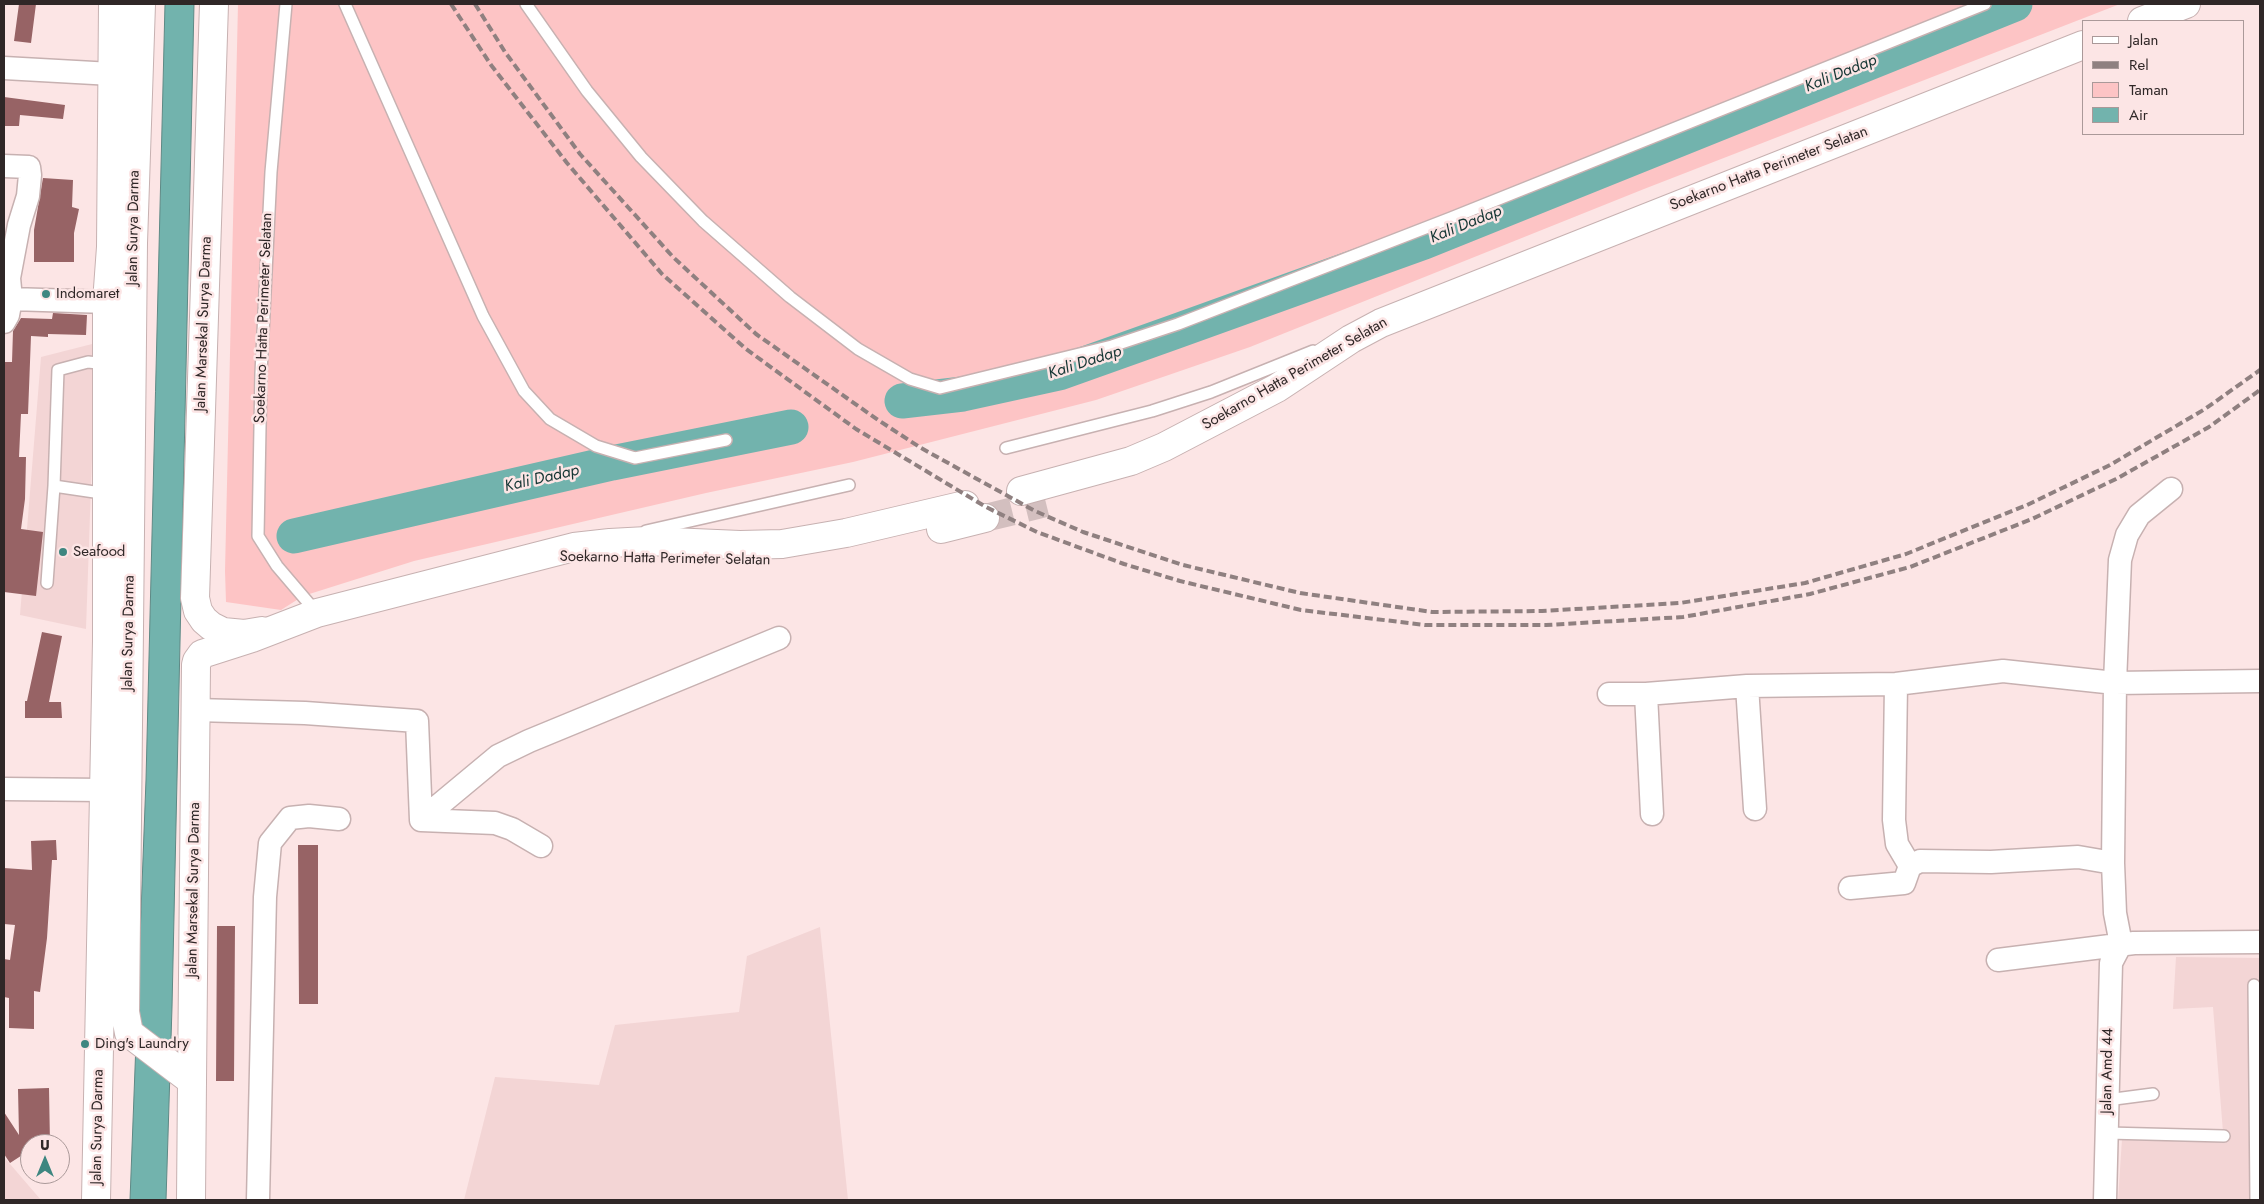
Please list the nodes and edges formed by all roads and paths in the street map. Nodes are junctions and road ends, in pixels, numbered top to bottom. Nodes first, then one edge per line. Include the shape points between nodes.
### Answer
1 (113, 4) edge
2 (141, 4) edge
3 (214, 4) edge
4 (286, 4) edge
5 (345, 4) edge
6 (526, 4) edge
7 (1985, 4) edge
8 (2186, 4) edge
9 (2145, 20) edge
10 (2082, 45) edge
11 (4, 68) edge
12 (112, 74) junction
13 (4, 166) edge
14 (1456, 293) junction
15 (11, 299) junction
16 (108, 302) junction
17 (4, 322) edge
18 (1381, 322) junction
19 (108, 364) junction
20 (726, 440) dead end
21 (1006, 448) dead end
22 (849, 485) dead end
23 (54, 486) junction
24 (2171, 489) dead end
25 (1021, 491) tunnel mouth
26 (108, 494) junction
27 (1046, 503) tunnel mouth
28 (574, 547) junction
29 (521, 560) junction
30 (47, 583) dead end
31 (317, 613) junction
32 (281, 627) junction
33 (223, 632) joint
34 (779, 638) dead end
35 (2260, 681) edge
36 (2115, 683) junction
37 (1896, 684) junction
38 (1747, 686) junction
39 (1608, 694) dead end
40 (1646, 694) junction
41 (196, 705) junction
42 (4, 789) edge
43 (104, 790) junction
44 (1755, 809) dead end
45 (1652, 814) dead end
46 (339, 819) dead end
47 (421, 820) junction
48 (541, 846) dead end
49 (2113, 863) junction
50 (1910, 866) junction
51 (1850, 888) dead end
52 (2260, 942) edge
53 (2121, 944) junction
54 (1998, 960) dead end
55 (2254, 985) dead end
56 (132, 1035) junction
57 (100, 1056) junction
58 (192, 1081) junction
59 (2153, 1094) dead end
60 (2107, 1100) junction
61 (2108, 1132) junction
62 (2224, 1136) dead end
63 (96, 1200) edge
64 (191, 1200) edge
65 (258, 1200) edge
66 (2105, 1200) edge
67 (2256, 1200) edge

1 - 12 main road, Jalan Surya Darma
2 - 56 main road, Jalan Surya Darma via 132,263 125,1012
3 - 33 main road, Jalan Marsekal Surya Darma via 195,598 204,620
4 - 31 lane, Soekarno Hatta Perimeter Selatan via 271,172 261,373 258,536 277,566
5 - 20 lane via 483,316 524,391 550,420 596,446 635,458
6 - 7 lane via 586,91 641,157 703,221 790,297 858,349 910,379 940,388 1112,346 1178,324
8 - 9 main road
10 - 14 main road, Soekarno Hatta Perimeter Selatan
11 - 12 street
12 - 16 main road, Jalan Surya Darma
13 - 15 street via 29,167 30,175 9,278
14 - 18 main road, Soekarno Hatta Perimeter Selatan
14 - 27 main road, Soekarno Hatta Perimeter Selatan via 1387,331 1289,401 1234,433 1176,462 1129,480
15 - 16 street
15 - 17 street
16 - 19 main road, Jalan Surya Darma
18 - 21 lane via 1210,392 1114,422
18 - 25 main road, Soekarno Hatta Perimeter Selatan via 1277,388 1164,447 1131,461
19 - 23 lane via 88,362 58,370
19 - 26 main road, Jalan Surya Darma
22 - 28 lane
23 - 26 lane
23 - 30 lane
24 - 36 street via 2139,516 2127,535 2120,560
26 - 43 main road, Jalan Surya Darma
28 - 29 main road, Soekarno Hatta Perimeter Selatan
28 - 29 main road, Soekarno Hatta Perimeter Selatan via 647,541 782,544 975,512 864,547 784,561 711,562 591,556
29 - 31 main road, Soekarno Hatta Perimeter Selatan
31 - 32 main road, Soekarno Hatta Perimeter Selatan
32 - 33 main road, Soekarno Hatta Perimeter Selatan via 244,634
32 - 41 main road, Soekarno Hatta Perimeter Selatan via 202,654 197,661
34 - 47 street via 498,756
35 - 36 street
36 - 37 street via 2003,671
36 - 49 street
37 - 38 street
37 - 50 street via 1894,820 1897,844
38 - 40 street
38 - 44 street
39 - 40 street
40 - 45 street
41 - 47 street via 417,720
41 - 58 main road, Jalan Marsekal Surya Darma
42 - 43 street
43 - 57 main road, Jalan Surya Darma
46 - 65 street via 290,818 270,843 265,907
47 - 48 street via 495,823
49 - 50 street via 2078,857 1991,862 1920,860
49 - 53 street via 2115,913
50 - 51 street via 1904,882
52 - 53 street
53 - 54 street
53 - 60 street, Jalan Amd 44 via 2111,963
55 - 67 lane
56 - 57 main road
56 - 58 main road
57 - 63 main road, Jalan Surya Darma
58 - 64 main road
59 - 60 lane
60 - 61 street, Jalan Amd 44
61 - 62 lane
61 - 66 street, Jalan Amd 44

